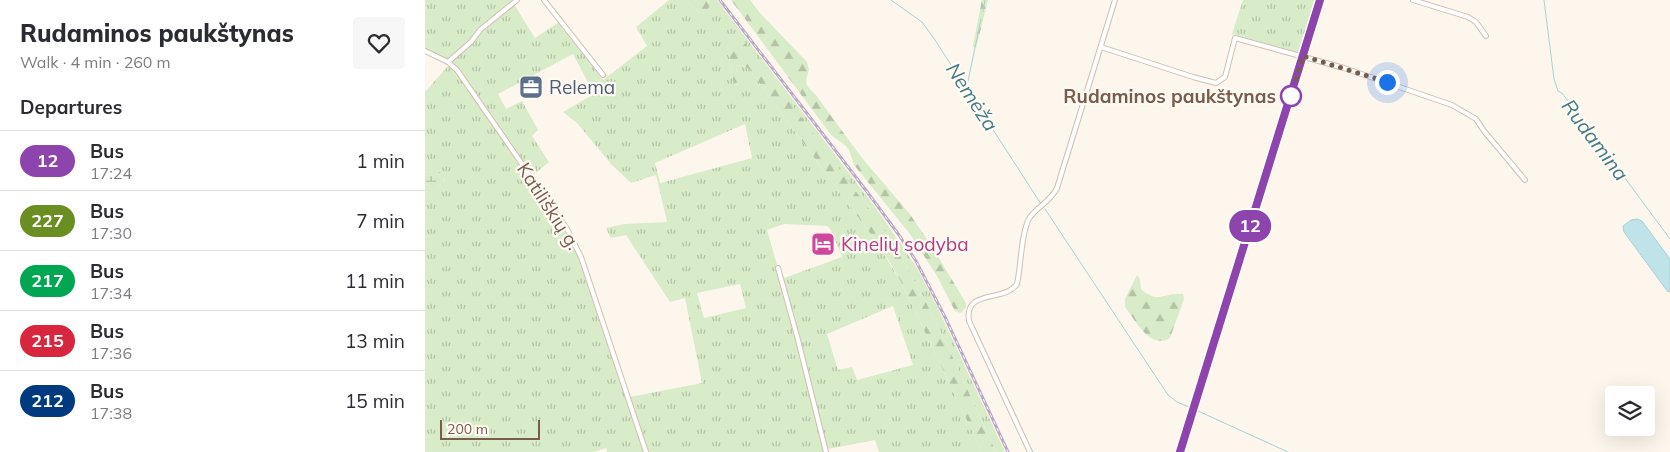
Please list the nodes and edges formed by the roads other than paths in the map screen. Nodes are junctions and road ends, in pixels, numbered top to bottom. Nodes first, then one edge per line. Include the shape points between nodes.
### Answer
1 (517, 0) edge
2 (544, 0) edge
3 (1115, 0) edge
4 (1320, 0) edge
5 (1413, 0) edge
6 (1486, 36) dead end
7 (1101, 47) junction
8 (425, 52) edge
9 (1303, 56) junction
10 (449, 62) junction
11 (603, 75) dead end
12 (1525, 180) dead end
13 (778, 268) dead end
14 (646, 452) edge
15 (826, 452) edge
16 (1030, 452) edge
17 (1180, 452) edge

1 - 10 street via 480,30
2 - 11 street
3 - 7 street
4 - 9 main road
5 - 6 street via 1468,17
7 - 9 street via 1216,83 1225,77 1235,38
7 - 16 street via 1057,188 1028,222 1017,284 1011,291 978,300 969,311 969,321
8 - 10 street
9 - 12 street via 1405,88 1471,115
9 - 17 main road
10 - 14 street, Katiliškių g. via 567,229 577,248
13 - 15 street

